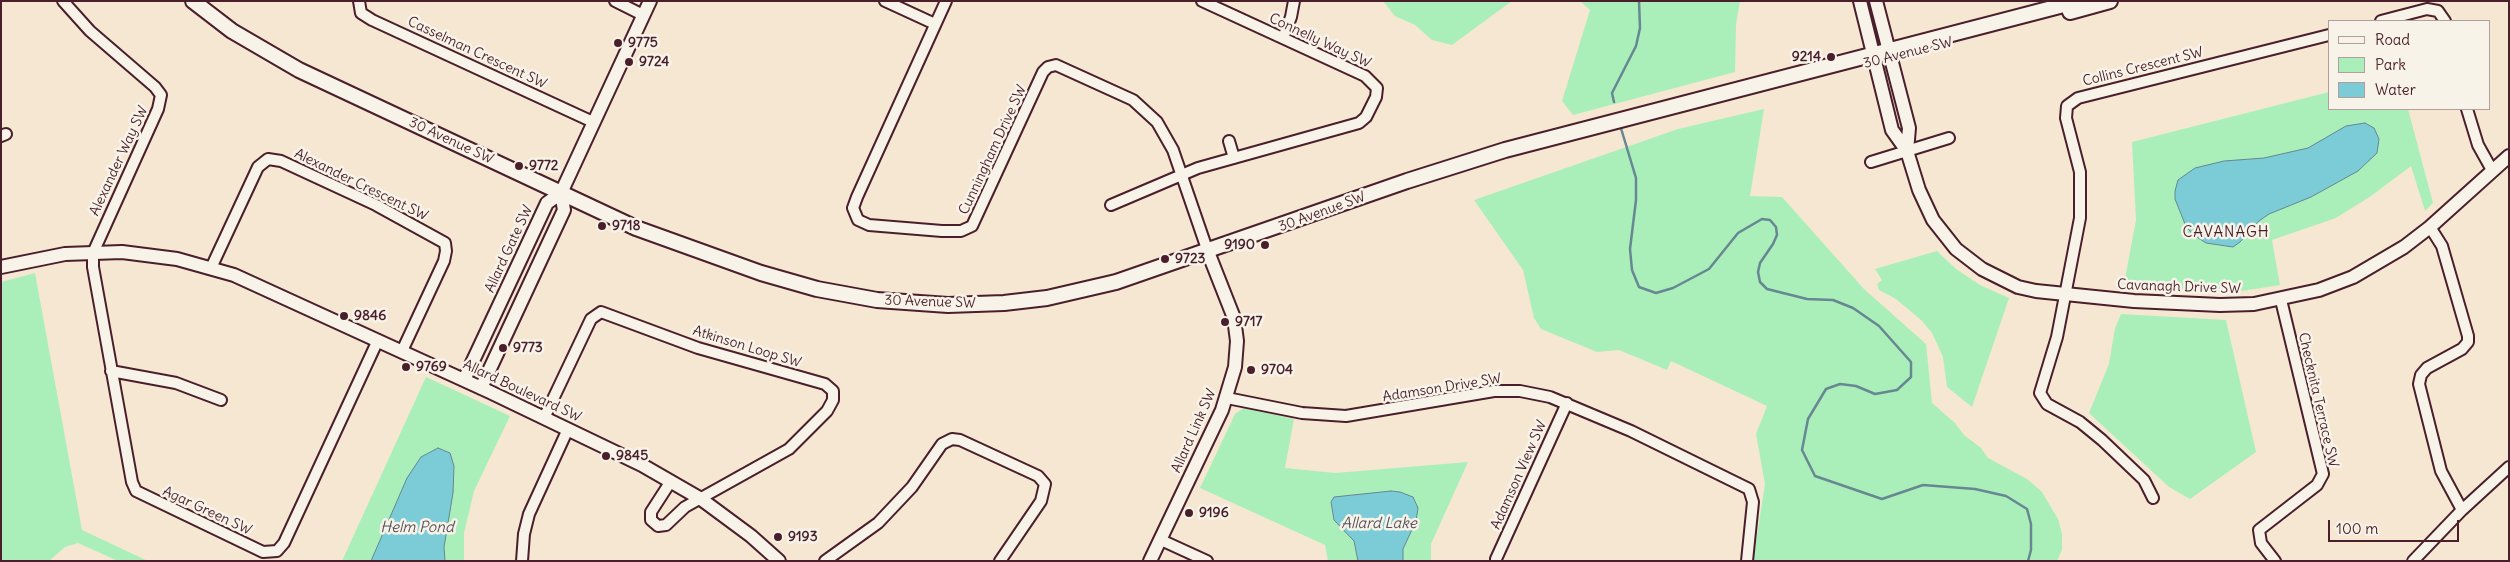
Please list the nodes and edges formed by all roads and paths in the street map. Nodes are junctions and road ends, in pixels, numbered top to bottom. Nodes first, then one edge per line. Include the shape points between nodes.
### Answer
1 (63, 1) edge
2 (193, 1) edge
3 (359, 1) edge
4 (615, 1) edge
5 (650, 1) edge
6 (886, 1) edge
7 (946, 1) edge
8 (1202, 1) edge
9 (1294, 1) edge
10 (1860, 1) edge
11 (1876, 1) edge
12 (2079, 1) edge
13 (2110, 1) edge
14 (643, 15) junction
15 (2385, 20) edge
16 (2444, 20) edge
17 (935, 24) junction
18 (2328, 35) edge
19 (1283, 38) junction
20 (1889, 53) junction
21 (1875, 57) junction
22 (2467, 110) edge
23 (593, 122) junction
24 (1949, 138) dead end
25 (1229, 141) dead end
26 (1907, 151) junction
27 (2509, 156) edge
28 (1234, 158) junction
29 (1871, 162) dead end
30 (2492, 170) junction
31 (1182, 176) junction
32 (561, 193) junction
33 (1111, 205) dead end
34 (2430, 227) junction
35 (93, 252) junction
36 (1208, 252) junction
37 (1, 267) edge
38 (211, 268) junction
39 (2065, 295) junction
40 (2281, 300) junction
41 (378, 340) junction
42 (402, 351) junction
43 (112, 371) junction
44 (464, 380) junction
45 (481, 388) junction
46 (1227, 398) junction
47 (221, 400) dead end
48 (1567, 403) junction
49 (544, 418) junction
50 (568, 429) junction
51 (2509, 467) edge
52 (671, 481) junction
53 (2153, 498) dead end
54 (701, 499) junction
55 (2462, 510) junction
56 (1161, 540) junction
57 (1496, 559) dead end
58 (522, 561) edge
59 (779, 561) edge
60 (825, 561) edge
61 (1000, 561) edge
62 (1150, 561) edge
63 (1207, 561) edge
64 (1747, 561) edge
65 (2275, 561) edge
66 (2413, 561) edge

1 - 35 street, Alexander Way SW via 90,31 156,87 161,95 158,109
2 - 32 main road, 30 Avenue SW via 239,35 299,70
3 - 23 street, Casselman Crescent SW via 361,13 372,20
4 - 14 street
5 - 14 street
6 - 17 street
7 - 17 street, Cunningham Drive SW
8 - 19 street, Connelly Way SW
9 - 19 street
10 - 21 street, Cavanagh Drive SW
11 - 20 street, Cavanagh Drive SW
12 - 20 main road, 30 Avenue SW
13 - 20 main road, 30 Avenue SW
14 - 23 street
15 - 16 street via 2427,9 2438,12
17 - 31 street, Cunningham Drive SW via 855,202 854,212 862,222 942,231 961,231 972,226 1043,72 1052,65 1117,92 1146,110 1167,136
18 - 39 street, Collins Crescent SW via 2078,98 2070,103 2066,114 2082,195
19 - 28 street, Connelly Way SW via 1370,80 1377,88 1376,97 1366,117 1359,123
20 - 21 main road, 30 Avenue SW
20 - 26 street, Cavanagh Drive SW via 1909,128
21 - 26 street, Cavanagh Drive SW via 1892,130
21 - 36 main road, 30 Avenue SW via 1586,128 1459,164
22 - 30 street via 2478,145
23 - 32 street
24 - 26 street
25 - 28 street
26 - 29 street
26 - 39 street, Cavanagh Drive SW via 1926,206 1956,249 1982,270 2001,280 2036,292
27 - 30 street, Cavanagh Drive SW
28 - 31 street, Connelly Way SW
30 - 34 street, Cavanagh Drive SW
31 - 33 street
31 - 36 street, Cunningham Drive SW
32 - 36 main road, 30 Avenue SW via 636,228 717,258 810,287 877,300 977,305 1047,298 1116,282
32 - 44 street, Allard Gate SW via 547,203
32 - 45 street via 564,210
34 - 40 street, Cavanagh Drive SW via 2387,258 2353,277
34 - 55 street via 2442,246 2468,342 2462,349 2427,368 2419,384 2441,471
35 - 37 street, Allard Boulevard SW via 40,258
35 - 38 street, Allard Boulevard SW via 143,254
35 - 43 street, Agar Green SW
36 - 46 street, Allard Link SW via 1228,298 1236,328 1237,354
38 - 41 street, Allard Boulevard SW via 264,287
38 - 42 street, Alexander Crescent SW via 258,168 268,159 282,161 376,205 444,242 444,261
39 - 40 street, Cavanagh Drive SW via 2220,305
39 - 53 street via 2041,397 2102,440 2144,480
40 - 65 street, Checknita Terrace SW via 2323,474 2317,485 2259,530 2261,543
41 - 42 street, Allard Boulevard SW
41 - 43 street, Agar Green SW via 284,543 273,552 263,552 136,491
42 - 44 street, Allard Boulevard SW
43 - 47 street via 176,383
44 - 45 street, Allard Boulevard SW
45 - 49 street, Allard Boulevard SW
46 - 48 street, Adamson Drive SW via 1334,416 1372,413 1494,391 1535,393
46 - 56 street, Allard Link SW
48 - 57 street, Adamson View SW
48 - 64 street, Adamson Drive SW via 1749,489 1752,502
49 - 50 street, Allard Boulevard SW
49 - 54 street, Atkinson Loop SW via 591,319 601,312 714,353 825,384 833,391 833,400 827,411 789,448
50 - 52 street, Allard Boulevard SW
50 - 58 street via 529,514
51 - 55 street
52 - 54 street, Allard Boulevard SW
52 - 54 street via 651,512 650,520 654,524 666,525 679,510
54 - 59 street, Allard Boulevard SW
55 - 66 street
56 - 62 street, Allard Link SW
56 - 63 street
60 - 61 street via 878,523 912,487 942,444 952,439 1038,476 1045,484 1041,501

